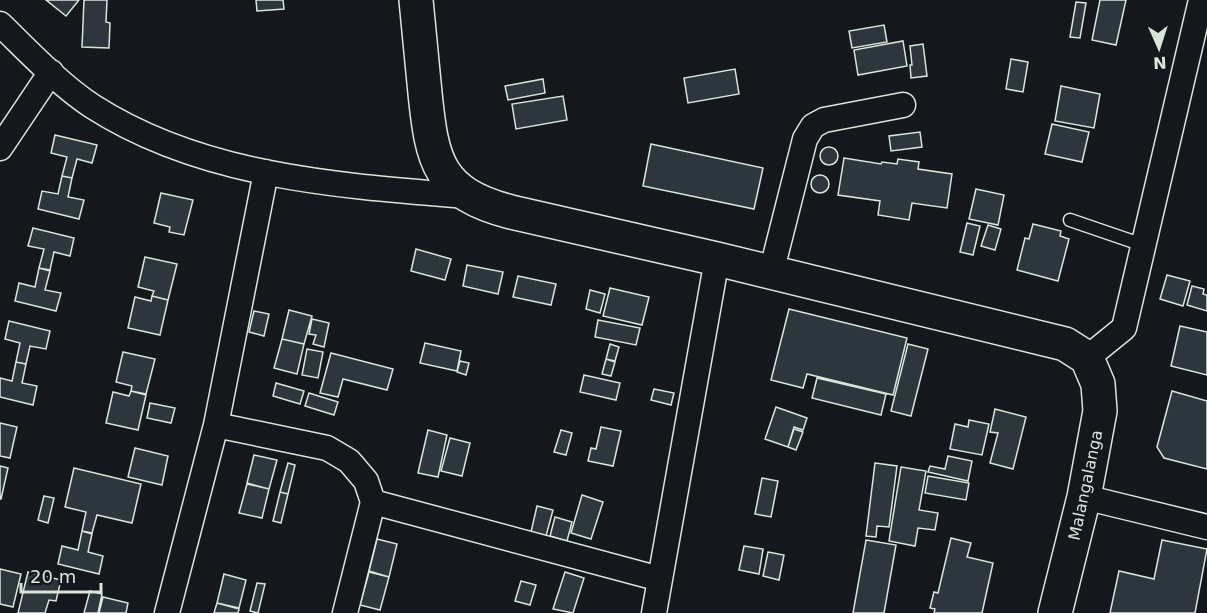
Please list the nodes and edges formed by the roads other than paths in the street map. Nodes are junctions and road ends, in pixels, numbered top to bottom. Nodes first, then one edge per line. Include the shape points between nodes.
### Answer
1 (416, 0) edge
2 (1201, 0) edge
3 (0, 24) edge
4 (51, 72) junction
5 (903, 105) dead end
6 (0, 148) edge
7 (266, 172) junction
8 (468, 196) junction
9 (1070, 220) dead end
10 (1143, 245) junction
11 (717, 259) junction
12 (771, 273) junction
13 (1088, 358) junction
14 (216, 425) junction
15 (1084, 497) junction
16 (373, 502) junction
17 (1207, 527) edge
18 (660, 579) junction
19 (167, 613) edge
20 (345, 613) edge
21 (654, 613) edge
22 (1055, 613) edge

1 - 8 street via 435,158 453,184
2 - 10 street
3 - 4 street
4 - 6 street
4 - 7 street via 89,105 131,130 182,151
5 - 12 street via 824,120 813,126 805,139
7 - 8 street via 371,189
7 - 14 street
8 - 11 street via 487,206
9 - 10 lane
10 - 13 street via 1124,328
11 - 12 street
11 - 18 street
12 - 13 street via 1065,344
13 - 15 street, Malangalanga via 1098,384 1100,411
14 - 16 street via 327,448 350,461 366,481
14 - 19 street
15 - 17 street
15 - 22 street, Malangalanga
16 - 18 street
16 - 20 street
18 - 21 street

